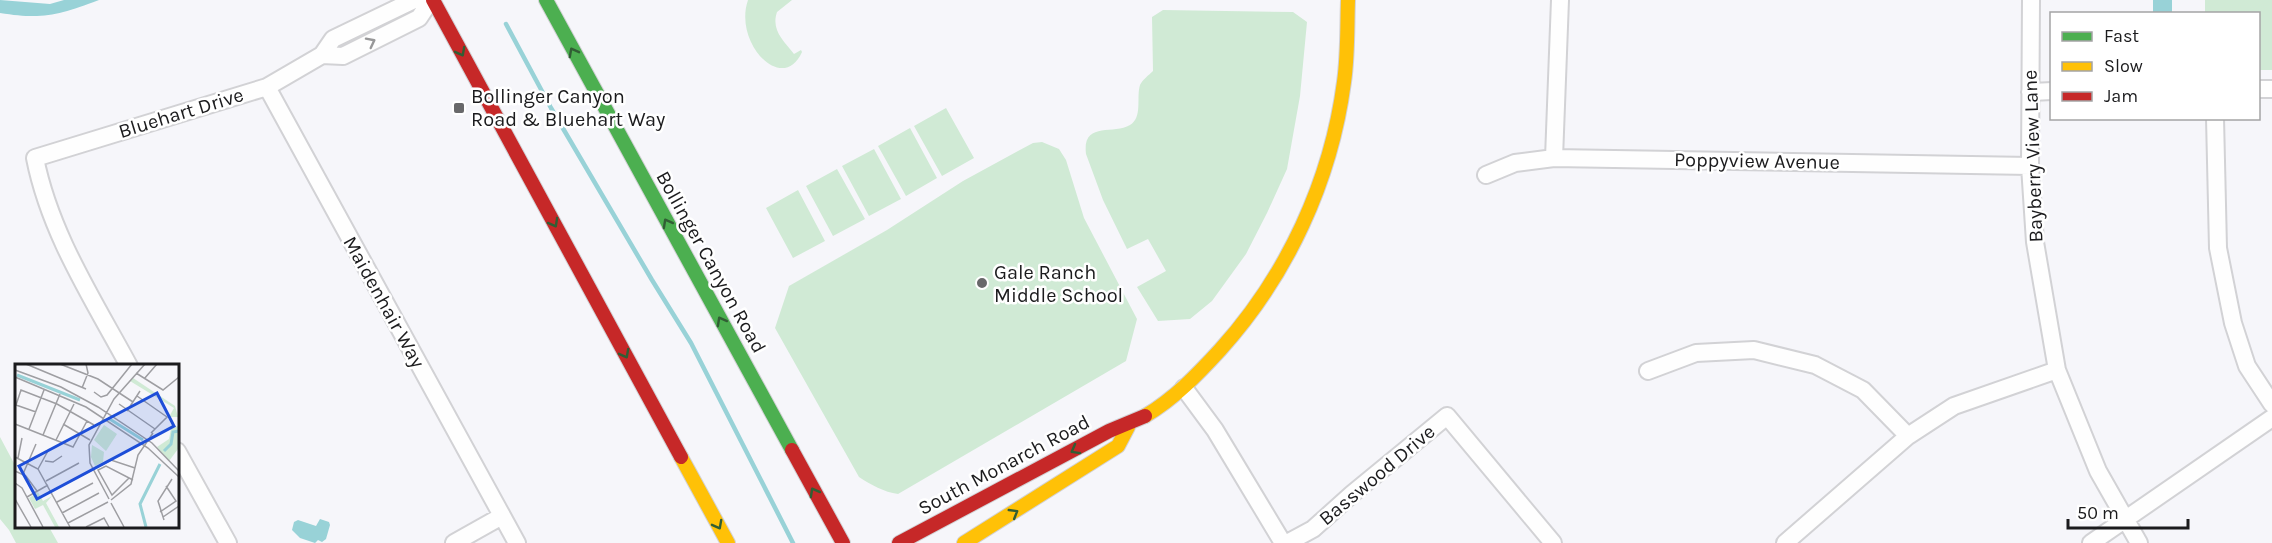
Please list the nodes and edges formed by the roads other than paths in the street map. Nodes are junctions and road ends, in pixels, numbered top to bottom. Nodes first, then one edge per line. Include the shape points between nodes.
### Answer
1 (414, 0) edge
2 (432, 0) edge
3 (546, 0) edge
4 (1348, 0) edge
5 (1560, 0) edge
6 (2031, 0) edge
7 (322, 55) junction
8 (267, 87) junction
9 (2050, 91) edge
10 (2030, 92) junction
11 (2215, 120) edge
12 (1554, 158) junction
13 (2030, 166) junction
14 (1486, 175) dead end
15 (128, 364) edge
16 (2057, 370) junction
17 (1648, 371) dead end
18 (1184, 388) junction
19 (2272, 404) edge
20 (2272, 418) edge
21 (1128, 427) junction
22 (1908, 436) junction
23 (178, 454) edge
24 (502, 516) junction
25 (2125, 519) junction
26 (228, 543) edge
27 (454, 543) edge
28 (517, 543) edge
29 (728, 543) edge
30 (843, 543) edge
31 (899, 543) edge
32 (964, 543) edge
33 (1285, 543) edge
34 (1553, 543) edge
35 (1785, 543) edge
36 (2091, 543) edge
37 (2139, 543) edge

1 - 7 street, Bluehart Drive via 333,39
7 -> 2 street, Bluehart Drive via 343,56 419,18
2 -> 29 main road
30 -> 3 main road, Bollinger Canyon Road
4 - 18 main road, South Monarch Road via 1344,88 1315,200 1262,299
5 - 12 street
6 - 10 street, Bayberry View Lane
7 - 8 street, Bluehart Drive
8 - 15 street, Bluehart Drive via 35,158 64,249
8 - 24 street, Maidenhair Way
9 - 10 street
10 - 13 street, Bayberry View Lane
11 - 19 street via 2218,248 2233,323 2247,366
12 - 13 street, Poppyview Avenue
12 - 14 street, Poppyview Avenue via 1515,163
13 - 16 street, Bayberry View Lane via 2035,242
16 - 22 street via 1954,406
16 - 25 street, Bayberry View Lane via 2098,471
17 - 22 street via 1696,353 1754,350 1815,365 1863,390
18 - 21 main road, South Monarch Road
18 - 33 street via 1215,430
20 - 25 street
21 -> 31 main road, South Monarch Road via 1109,432
32 -> 21 main road, South Monarch Road via 1118,446
22 - 35 street
23 - 26 street
24 - 27 street
24 - 28 street, Maidenhair Way
25 - 36 street
25 - 37 street, Bayberry View Lane
33 - 34 street, Basswood Drive via 1313,529 1447,416

